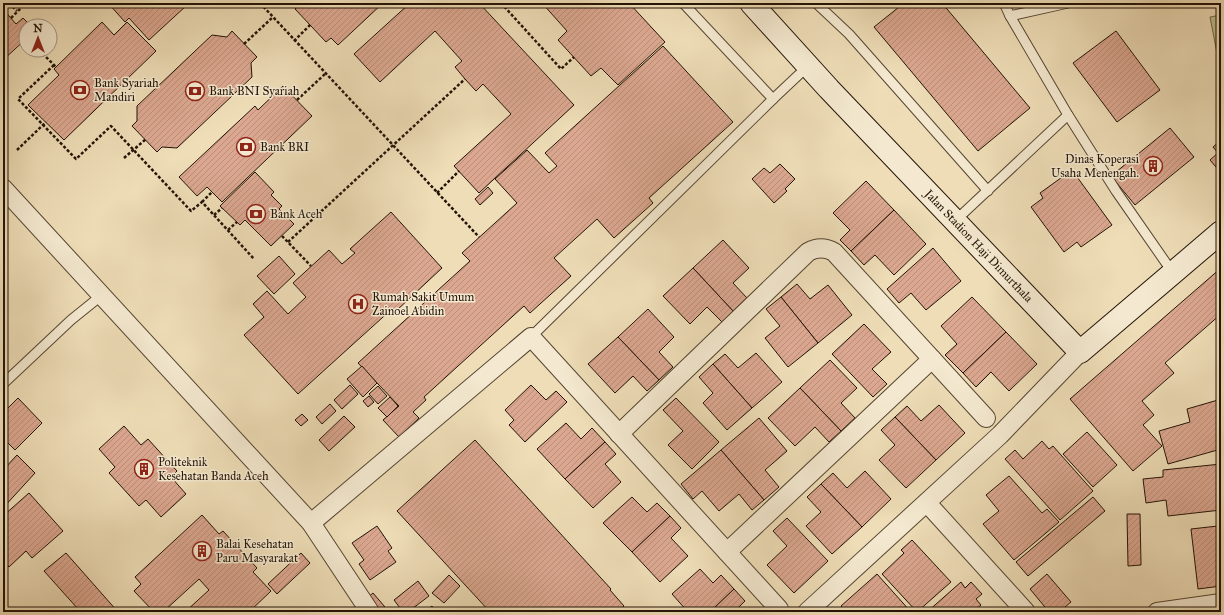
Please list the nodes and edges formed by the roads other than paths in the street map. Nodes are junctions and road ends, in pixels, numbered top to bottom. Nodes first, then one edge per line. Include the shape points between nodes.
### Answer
1 (683, 3) edge
2 (751, 3) edge
3 (816, 3) edge
4 (1004, 3) edge
5 (1068, 3) edge
6 (1010, 16) junction
7 (808, 66) junction
8 (773, 99) junction
9 (1068, 116) junction
10 (3, 188) edge
11 (988, 191) junction
12 (955, 221) junction
13 (1221, 232) edge
14 (1173, 273) junction
15 (102, 295) junction
16 (531, 337) junction
17 (1080, 352) junction
18 (932, 359) junction
19 (3, 384) edge
20 (986, 418) dead end
21 (619, 434) junction
22 (927, 503) junction
23 (311, 523) junction
24 (727, 552) junction
25 (1221, 603) edge
26 (779, 609) dead end
27 (370, 612) edge
28 (807, 612) edge
29 (1026, 612) edge
30 (1157, 612) edge

1 - 8 lane
2 - 7 street, Jalan Stadion Haji Dimurthala
3 - 11 lane via 849,34
4 - 6 lane
5 - 6 lane
6 - 9 lane
7 - 8 lane
7 - 12 street, Jalan Stadion Haji Dimurthala
8 - 16 lane
9 - 11 lane
9 - 14 lane
10 - 15 street
11 - 12 lane
12 - 17 street, Jalan Stadion Haji Dimurthala
13 - 14 street
14 - 17 street
15 - 19 lane via 71,320
15 - 23 street
16 - 21 street
16 - 23 street
17 - 22 street via 1000,435
18 - 20 street
18 - 21 street via 834,252 824,248 812,250
18 - 24 street
21 - 24 street
22 - 28 street
22 - 29 street
23 - 27 street
24 - 26 street
25 - 30 street

